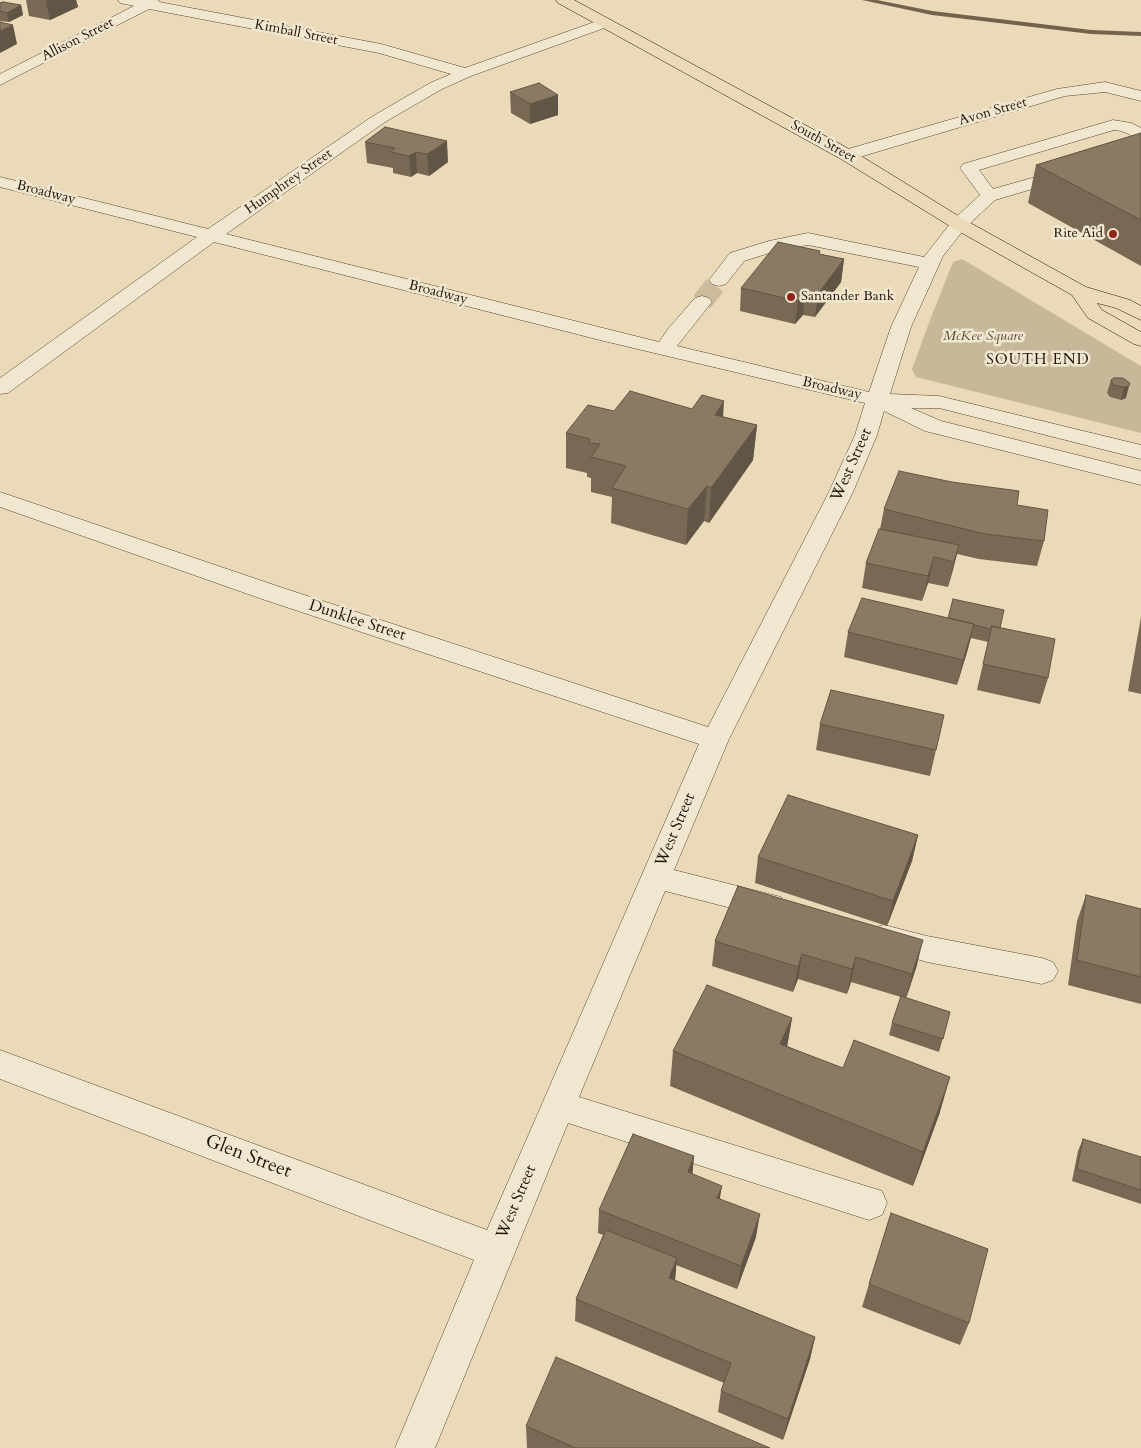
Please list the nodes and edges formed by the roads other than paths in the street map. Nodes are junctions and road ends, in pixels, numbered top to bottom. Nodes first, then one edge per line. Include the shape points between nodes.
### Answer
1 (124, 0) edge
2 (565, 0) edge
3 (152, 2) edge
4 (605, 23) junction
5 (466, 73) junction
6 (0, 80) edge
7 (1141, 96) edge
8 (1141, 134) edge
9 (1141, 152) edge
10 (847, 155) junction
11 (0, 182) edge
12 (989, 196) junction
13 (959, 224) junction
14 (212, 235) junction
15 (930, 264) junction
16 (719, 280) tunnel mouth
17 (1079, 291) junction
18 (702, 302) tunnel mouth
19 (1141, 314) edge
20 (1141, 340) edge
21 (665, 349) junction
22 (0, 388) edge
23 (878, 400) junction
24 (1141, 452) edge
25 (1141, 478) edge
26 (0, 499) edge
27 (715, 739) junction
28 (656, 877) junction
29 (792, 912) edge
30 (860, 931) edge
31 (1042, 971) dead end
32 (0, 1064) edge
33 (558, 1105) junction
34 (869, 1203) dead end
35 (496, 1250) junction
36 (415, 1448) edge

1 - 3 street, Kimball Street
2 - 4 main road, South Street
3 - 5 street, Kimball Street via 381,50
3 - 6 street, Allison Street
4 - 5 street, Humphrey Street
4 - 10 main road, South Street
5 - 14 street, Humphrey Street via 436,86 379,120
7 - 10 street, Avon Street via 1105,87 1064,92
8 - 12 street via 1125,126 1113,125 968,168
9 - 12 street
10 - 13 main road, South Street
11 - 14 street, Broadway
12 - 13 street, West Street
13 - 15 street, West Street
13 - 17 main road, South Street
14 - 21 street, Broadway
14 - 22 street, Humphrey Street
15 - 16 street via 808,239 737,257
15 - 23 street, West Street via 901,327
17 - 19 main road, South Street via 1123,304
17 - 20 main road, South Street via 1096,314
18 - 21 street via 674,333
21 - 23 street, Broadway
23 - 24 street, Broadway via 939,402
23 - 25 street, Broadway via 933,426
23 - 27 street, West Street via 841,492
26 - 27 street, Dunklee Street via 274,594
27 - 28 street, West Street
28 - 29 street
28 - 33 street, West Street
30 - 31 street via 927,949
32 - 35 street, Glen Street
33 - 34 street
33 - 35 street, West Street
35 - 36 street, West Street

